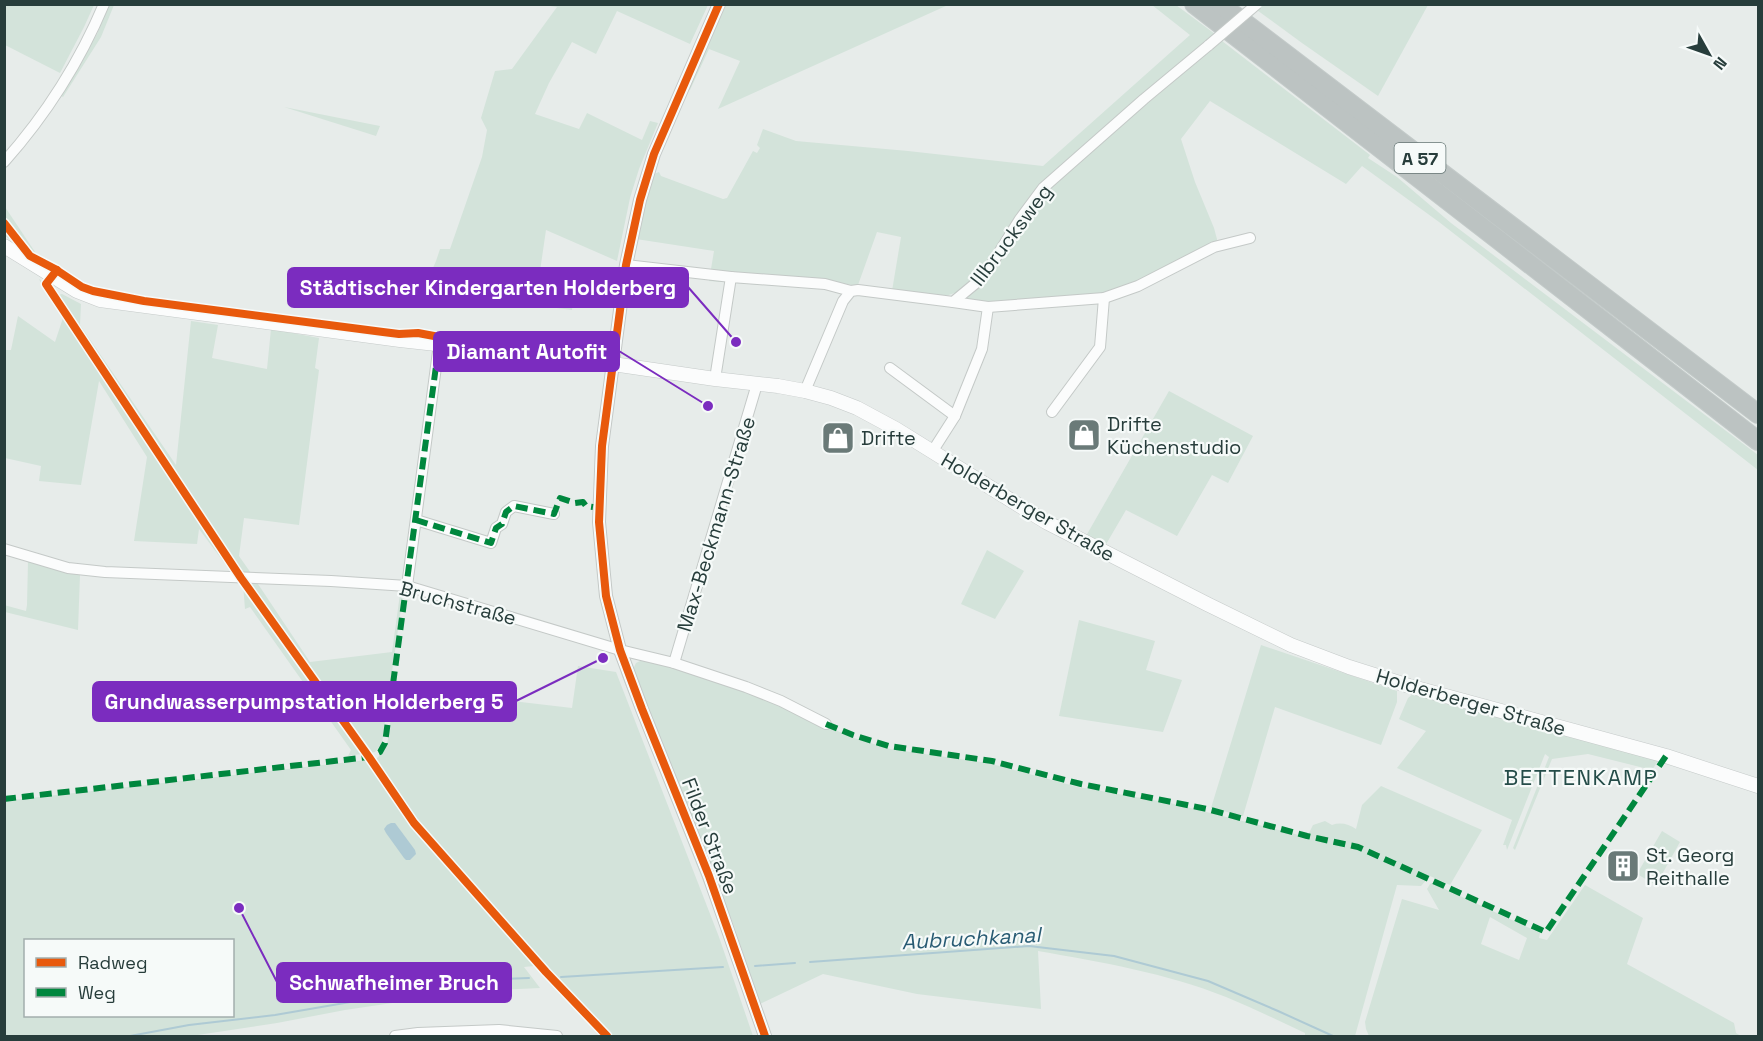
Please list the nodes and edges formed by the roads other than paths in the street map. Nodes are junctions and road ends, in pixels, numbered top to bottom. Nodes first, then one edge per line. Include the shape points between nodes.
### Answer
1 (104, 4) edge
2 (719, 4) edge
3 (1194, 4) edge
4 (1220, 4) edge
5 (1257, 4) edge
6 (4, 162) edge
7 (1250, 238) dead end
8 (4, 246) edge
9 (626, 265) junction
10 (731, 277) junction
11 (851, 291) junction
12 (1104, 298) junction
13 (953, 302) junction
14 (988, 307) junction
15 (439, 344) junction
16 (1685, 357) junction
17 (613, 364) junction
18 (890, 368) dead end
19 (715, 379) junction
20 (757, 384) junction
21 (805, 391) junction
22 (1758, 405) edge
23 (1052, 412) dead end
24 (1758, 414) edge
25 (955, 416) junction
26 (1758, 441) edge
27 (932, 452) junction
28 (554, 514) dead end
29 (416, 520) junction
30 (4, 549) edge
31 (407, 586) junction
32 (620, 650) junction
33 (674, 663) junction
34 (826, 724) dead end
35 (1758, 786) edge
36 (417, 1035) edge
37 (395, 1036) edge
38 (557, 1036) edge
39 (765, 1036) edge

1 - 6 street via 93,32 68,74
2 - 9 street, Filder Straße via 654,154
3 - 26 highway, A 57
4 - 16 highway, A 57
5 - 13 street, Illbrucksweg, bridge via 1042,188 988,270
7 - 12 street via 1214,247 1138,286
8 - 15 main road, Holderberger Straße via 77,291 100,300
9 - 10 street, Illbrucksweg
9 - 17 street, Filder Straße
10 - 11 street, Illbrucksweg via 825,284
10 - 19 street
11 - 13 street, Illbrucksweg
11 - 21 street via 843,301
12 - 14 street
12 - 23 street via 1100,347
13 - 14 street
14 - 25 street via 982,349
15 - 17 main road, Holderberger Straße
15 - 29 street
16 - 22 highway via 1709,369
16 - 24 highway, A 57
17 - 19 main road, Holderberger Straße
17 - 32 street, Filder Straße via 602,446 598,522 606,596
18 - 25 street
19 - 20 main road, Holderberger Straße
20 - 21 main road, Holderberger Straße
20 - 33 street, Max-Beckmann-Straße
21 - 27 main road, Holderberger Straße via 857,408
25 - 27 street
27 - 35 main road, Holderberger Straße via 1046,522 1291,645 1409,686 1666,756
28 - 29 street via 514,506 496,528 491,543
29 - 31 street
30 - 31 street, Bruchstraße via 68,568 105,572
31 - 32 street, Bruchstraße
32 - 33 street, Bruchstraße
32 - 39 street, Filder Straße via 709,876
33 - 34 street, Bruchstraße via 746,687
36 - 37 street
36 - 38 street via 499,1030

